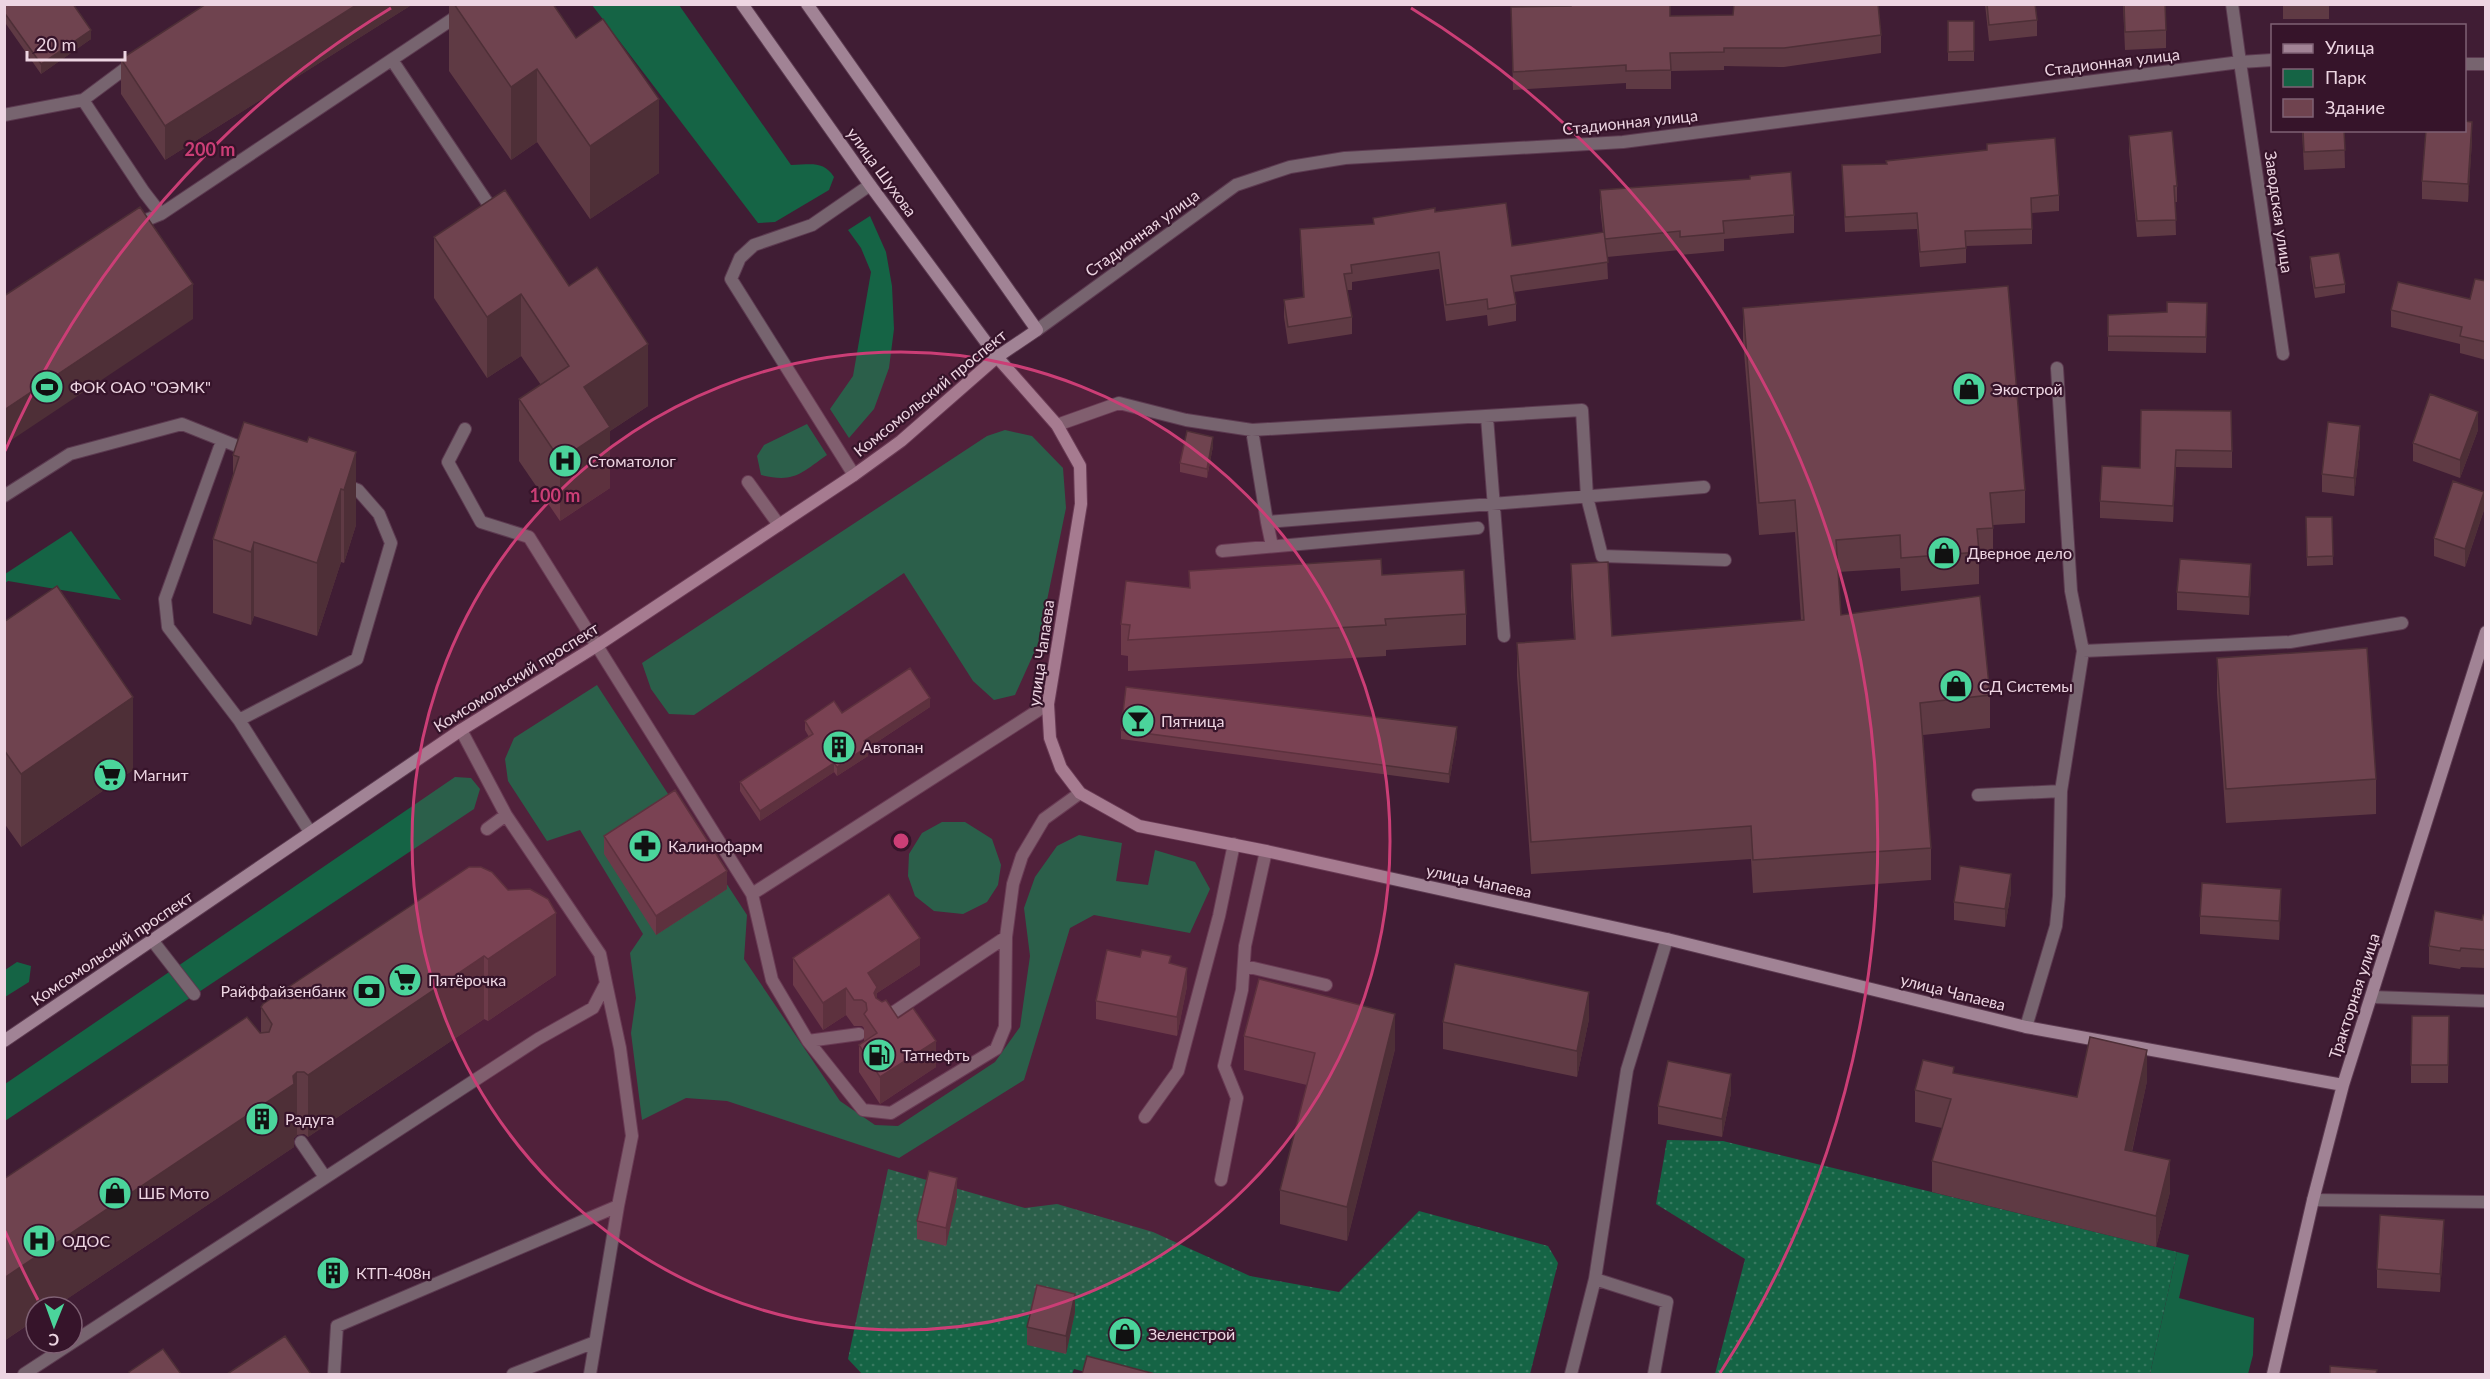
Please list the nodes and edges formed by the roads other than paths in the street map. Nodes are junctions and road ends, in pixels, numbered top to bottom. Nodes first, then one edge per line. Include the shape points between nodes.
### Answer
1 (475, 4) edge
2 (742, 4) edge
3 (807, 4) edge
4 (2232, 4) edge
5 (143, 55) edge
6 (392, 60) junction
7 (2271, 60) edge
8 (2240, 62) junction
9 (2466, 63) edge
10 (2486, 64) edge
11 (83, 100) junction
12 (4, 115) edge
13 (870, 185) junction
14 (161, 214) junction
15 (500, 222) edge
16 (124, 229) edge
17 (1037, 330) junction
18 (2283, 354) dead end
19 (997, 357) junction
20 (2057, 368) dead end
21 (1487, 417) junction
22 (1058, 425) junction
23 (465, 429) dead end
24 (1252, 430) junction
25 (222, 441) junction
26 (264, 456) edge
27 (854, 476) junction
28 (327, 478) edge
29 (748, 482) dead end
30 (1704, 487) dead end
31 (4, 496) edge
32 (1587, 497) junction
33 (1494, 505) junction
34 (1267, 522) junction
35 (779, 525) junction
36 (1478, 528) dead end
37 (1272, 546) junction
38 (1222, 551) dead end
39 (1725, 560) dead end
40 (2402, 623) dead end
41 (2486, 632) edge
42 (1504, 636) dead end
43 (598, 645) junction
44 (2083, 651) junction
45 (1048, 704) junction
46 (239, 720) junction
47 (461, 730) junction
48 (2061, 791) junction
49 (1080, 792) junction
50 (1978, 795) dead end
51 (506, 815) junction
52 (487, 829) dead end
53 (310, 832) junction
54 (1234, 844) junction
55 (1266, 851) junction
56 (752, 894) junction
57 (1006, 937) junction
58 (1667, 939) junction
59 (152, 940) junction
60 (1245, 966) junction
61 (606, 983) junction
62 (1326, 985) dead end
63 (194, 994) dead end
64 (2372, 997) junction
65 (2486, 1001) edge
66 (882, 1020) edge
67 (2026, 1027) junction
68 (860, 1034) dead end
69 (4, 1041) edge
70 (808, 1041) junction
71 (2343, 1085) junction
72 (1145, 1117) dead end
73 (301, 1142) dead end
74 (325, 1177) junction
75 (1221, 1180) dead end
76 (2313, 1200) junction
77 (2486, 1202) edge
78 (618, 1206) junction
79 (1595, 1279) junction
80 (595, 1342) junction
81 (24, 1374) edge
82 (334, 1374) edge
83 (513, 1374) edge
84 (590, 1374) edge
85 (1571, 1374) edge
86 (1654, 1374) edge
87 (2273, 1374) edge

1 - 6 street
2 - 13 main road, улица Шухова
3 - 17 main road
4 - 8 street, Заводская улица
5 - 11 street
6 - 14 street
6 - 15 street
7 - 8 street, Стадионная улица
8 - 17 street, Стадионная улица via 1623,142 1345,158 1290,167 1236,185
8 - 18 street, Заводская улица
9 - 10 street
11 - 12 street
11 - 14 street
13 - 19 main road, улица Шухова
13 - 27 street via 812,225 754,245 740,258 731,279
14 - 16 street
17 - 19 main road, Комсомольский проспект
19 - 22 main road, улица Чапаева
19 - 27 main road, Комсомольский проспект via 901,441
20 - 44 street via 2071,591
21 - 24 street
21 - 32 street via 1582,410
21 - 33 street
22 - 24 street via 1119,404
22 - 45 main road, улица Чапаева via 1080,466 1081,504
23 - 43 street via 448,462 481,522 529,537
24 - 34 street
25 - 26 street
25 - 31 street via 182,423 70,454
25 - 46 street via 165,599 168,627
27 - 35 main road, Комсомольский проспект
28 - 46 street via 358,490 379,514 392,543 357,659
29 - 35 street
30 - 32 street
32 - 33 street
32 - 39 street via 1602,556
33 - 34 street
33 - 42 street
34 - 37 street
35 - 43 main road, Комсомольский проспект
36 - 37 street
37 - 38 street
40 - 44 street via 2290,642
41 - 64 main road, Тракторная улица
43 - 47 main road, Комсомольский проспект
43 - 56 street
44 - 48 street
45 - 49 main road, улица Чапаева via 1050,738 1061,768
45 - 56 street
46 - 53 street
47 - 51 street
47 - 53 main road, Комсомольский проспект
48 - 50 street
48 - 67 street via 2056,926
49 - 54 main road, улица Чапаева via 1139,826
49 - 57 street via 1044,819 1022,856 1013,884
51 - 52 street
51 - 61 street via 600,954
53 - 59 main road, Комсомольский проспект
54 - 55 main road, улица Чапаева
54 - 72 street via 1178,1071
55 - 58 main road, улица Чапаева
55 - 60 street via 1250,918
56 - 70 street via 772,980
57 - 66 street
57 - 70 street via 1005,1027 996,1049 891,1113 863,1110
58 - 67 main road, улица Чапаева
58 - 79 street via 1627,1070
59 - 63 street
59 - 69 main road, Комсомольский проспект
60 - 62 street
60 - 75 street via 1224,1066 1238,1098
61 - 74 street via 593,1008 538,1039
61 - 78 street via 633,1136
64 - 65 street
64 - 71 main road, Тракторная улица
67 - 71 main road, улица Чапаева
68 - 70 street
71 - 76 main road, Тракторная улица
73 - 74 street
74 - 81 street
76 - 77 street
76 - 87 main road, Тракторная улица
78 - 80 street
78 - 82 street via 337,1326
79 - 85 street
79 - 86 street via 1667,1302
80 - 83 street
80 - 84 street

